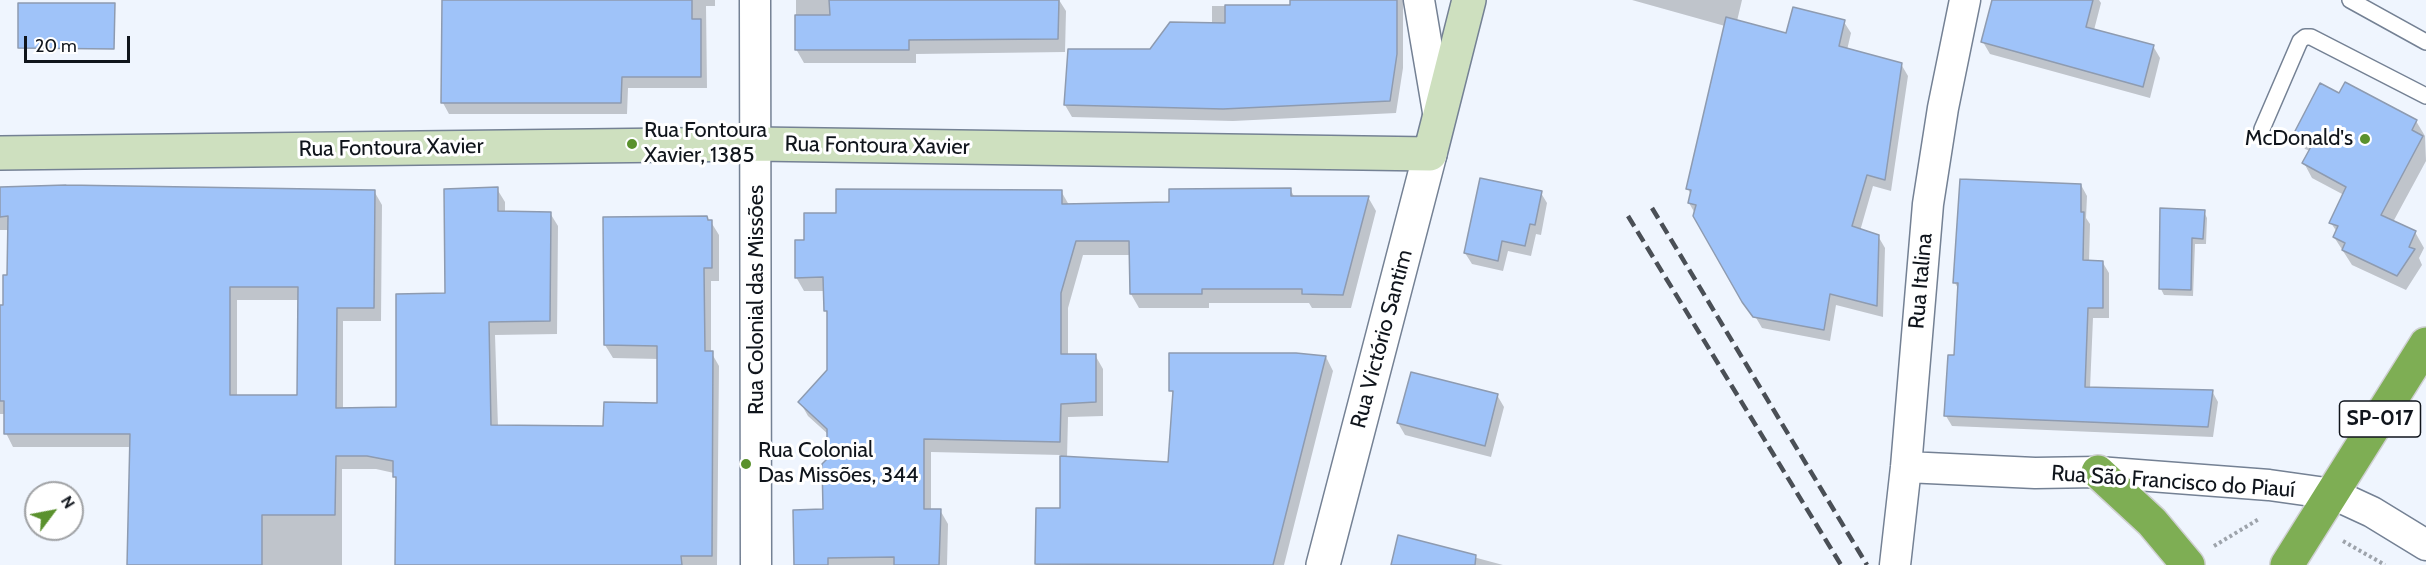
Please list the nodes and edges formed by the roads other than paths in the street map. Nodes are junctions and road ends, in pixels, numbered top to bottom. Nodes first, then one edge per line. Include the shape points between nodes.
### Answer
1 (755, 0) edge
2 (1419, 0) edge
3 (1469, 0) edge
4 (1965, 0) edge
5 (2350, 0) edge
6 (2426, 42) edge
7 (2426, 96) edge
8 (1438, 112) junction
9 (2262, 129) dead end
10 (757, 144) junction
11 (0, 153) edge
12 (1430, 154) junction
13 (2426, 345) edge
14 (1906, 468) junction
15 (2098, 472) junction
16 (2333, 494) junction
17 (2426, 545) edge
18 (756, 565) edge
19 (1323, 565) edge
20 (1895, 565) edge
21 (2188, 565) edge
22 (2288, 565) edge

1 - 10 street, Rua Colonial das Missões
2 - 8 street, Rua Victório Santim
3 - 8 main road, Rua Victório Santim
4 - 14 street, Rua Italina via 1928,204
5 - 6 lane
7 - 9 lane via 2305,37
8 - 12 main road, Rua Victório Santim
10 - 11 main road, Rua Fontoura Xavier
10 - 12 main road, Rua Fontoura Xavier
10 - 18 street, Rua Colonial das Missões
12 - 19 street, Rua Victório Santim
13 - 16 highway, SP-017
14 - 15 street, Rua São Francisco do Piauí
14 - 20 street, Rua Italina
15 - 16 street, Rua São Francisco do Piauí
15 - 21 highway via 2152,522
16 - 17 street, Rua São Francisco do Piauí
16 - 22 highway, SP-017

